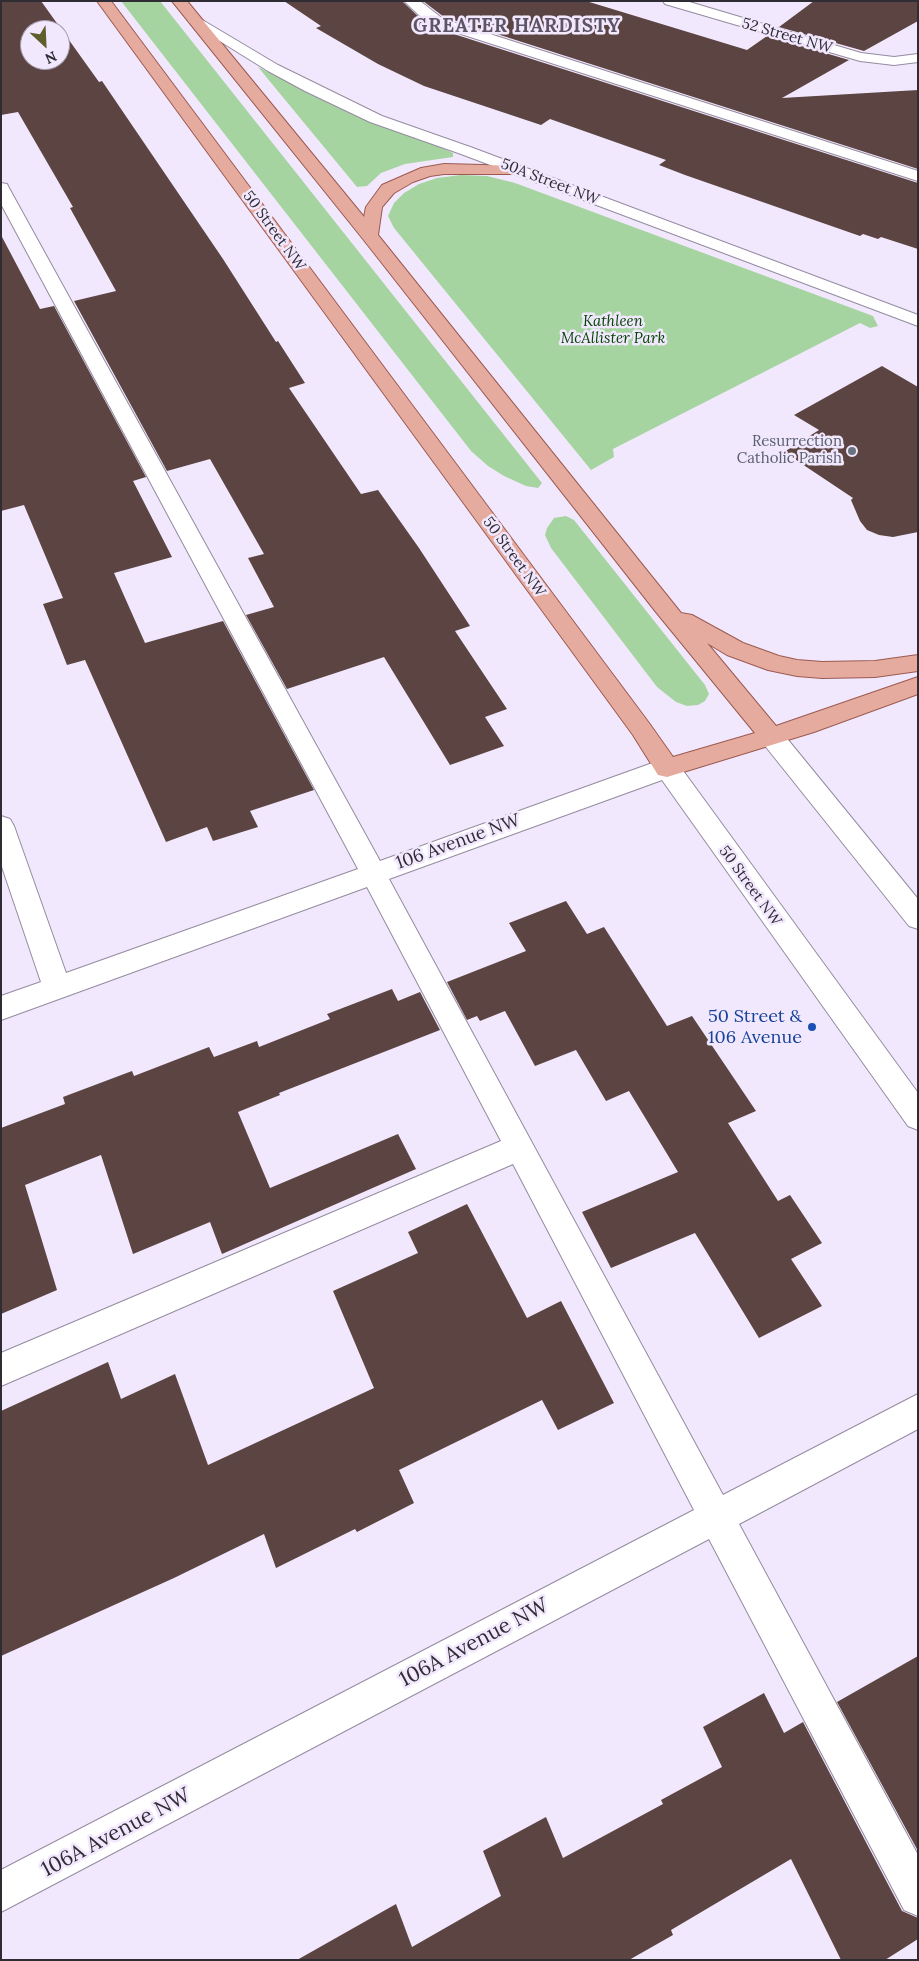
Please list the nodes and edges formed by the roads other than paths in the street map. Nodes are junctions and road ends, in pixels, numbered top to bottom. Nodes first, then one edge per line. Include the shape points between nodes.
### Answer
1 (104, 1) edge
2 (179, 1) edge
3 (411, 1) edge
4 (670, 1) edge
5 (194, 19) junction
6 (911, 59) edge
7 (515, 169) junction
8 (918, 176) edge
9 (1, 188) edge
10 (369, 235) junction
11 (918, 321) edge
12 (664, 607) junction
13 (918, 663) edge
14 (918, 685) edge
15 (771, 736) junction
16 (667, 768) junction
17 (1, 826) edge
18 (373, 873) junction
19 (918, 918) edge
20 (57, 987) junction
21 (1, 1008) edge
22 (918, 1117) edge
23 (519, 1147) junction
24 (1, 1370) edge
25 (918, 1411) edge
26 (715, 1516) junction
27 (16, 1885) edge
28 (918, 1896) edge
29 (1, 1904) edge

1 - 16 main road, 50 Street NW
2 - 5 main road
3 - 8 street via 438,22
4 - 6 street, 52 Street NW via 860,57
5 - 7 street, 50A Street NW via 318,92 376,119
5 - 10 main road
7 - 10 main road via 427,171 407,178 388,189 374,207
7 - 11 street, 50A Street NW
9 - 18 street
10 - 12 main road
12 - 13 main road via 710,637 776,664 822,670 875,669
12 - 15 main road
14 - 15 main road, 106 Avenue NW
15 - 16 main road, 106 Avenue NW
15 - 19 street
16 - 18 street, 106 Avenue NW
16 - 22 street, 50 Street NW
17 - 20 street
18 - 20 street, 106 Avenue NW
18 - 23 street
20 - 21 street, 106 Avenue NW
23 - 24 street
23 - 26 street
25 - 26 street, 106A Avenue NW
26 - 27 street, 106A Avenue NW
26 - 28 street
27 - 29 street, 106A Avenue NW

